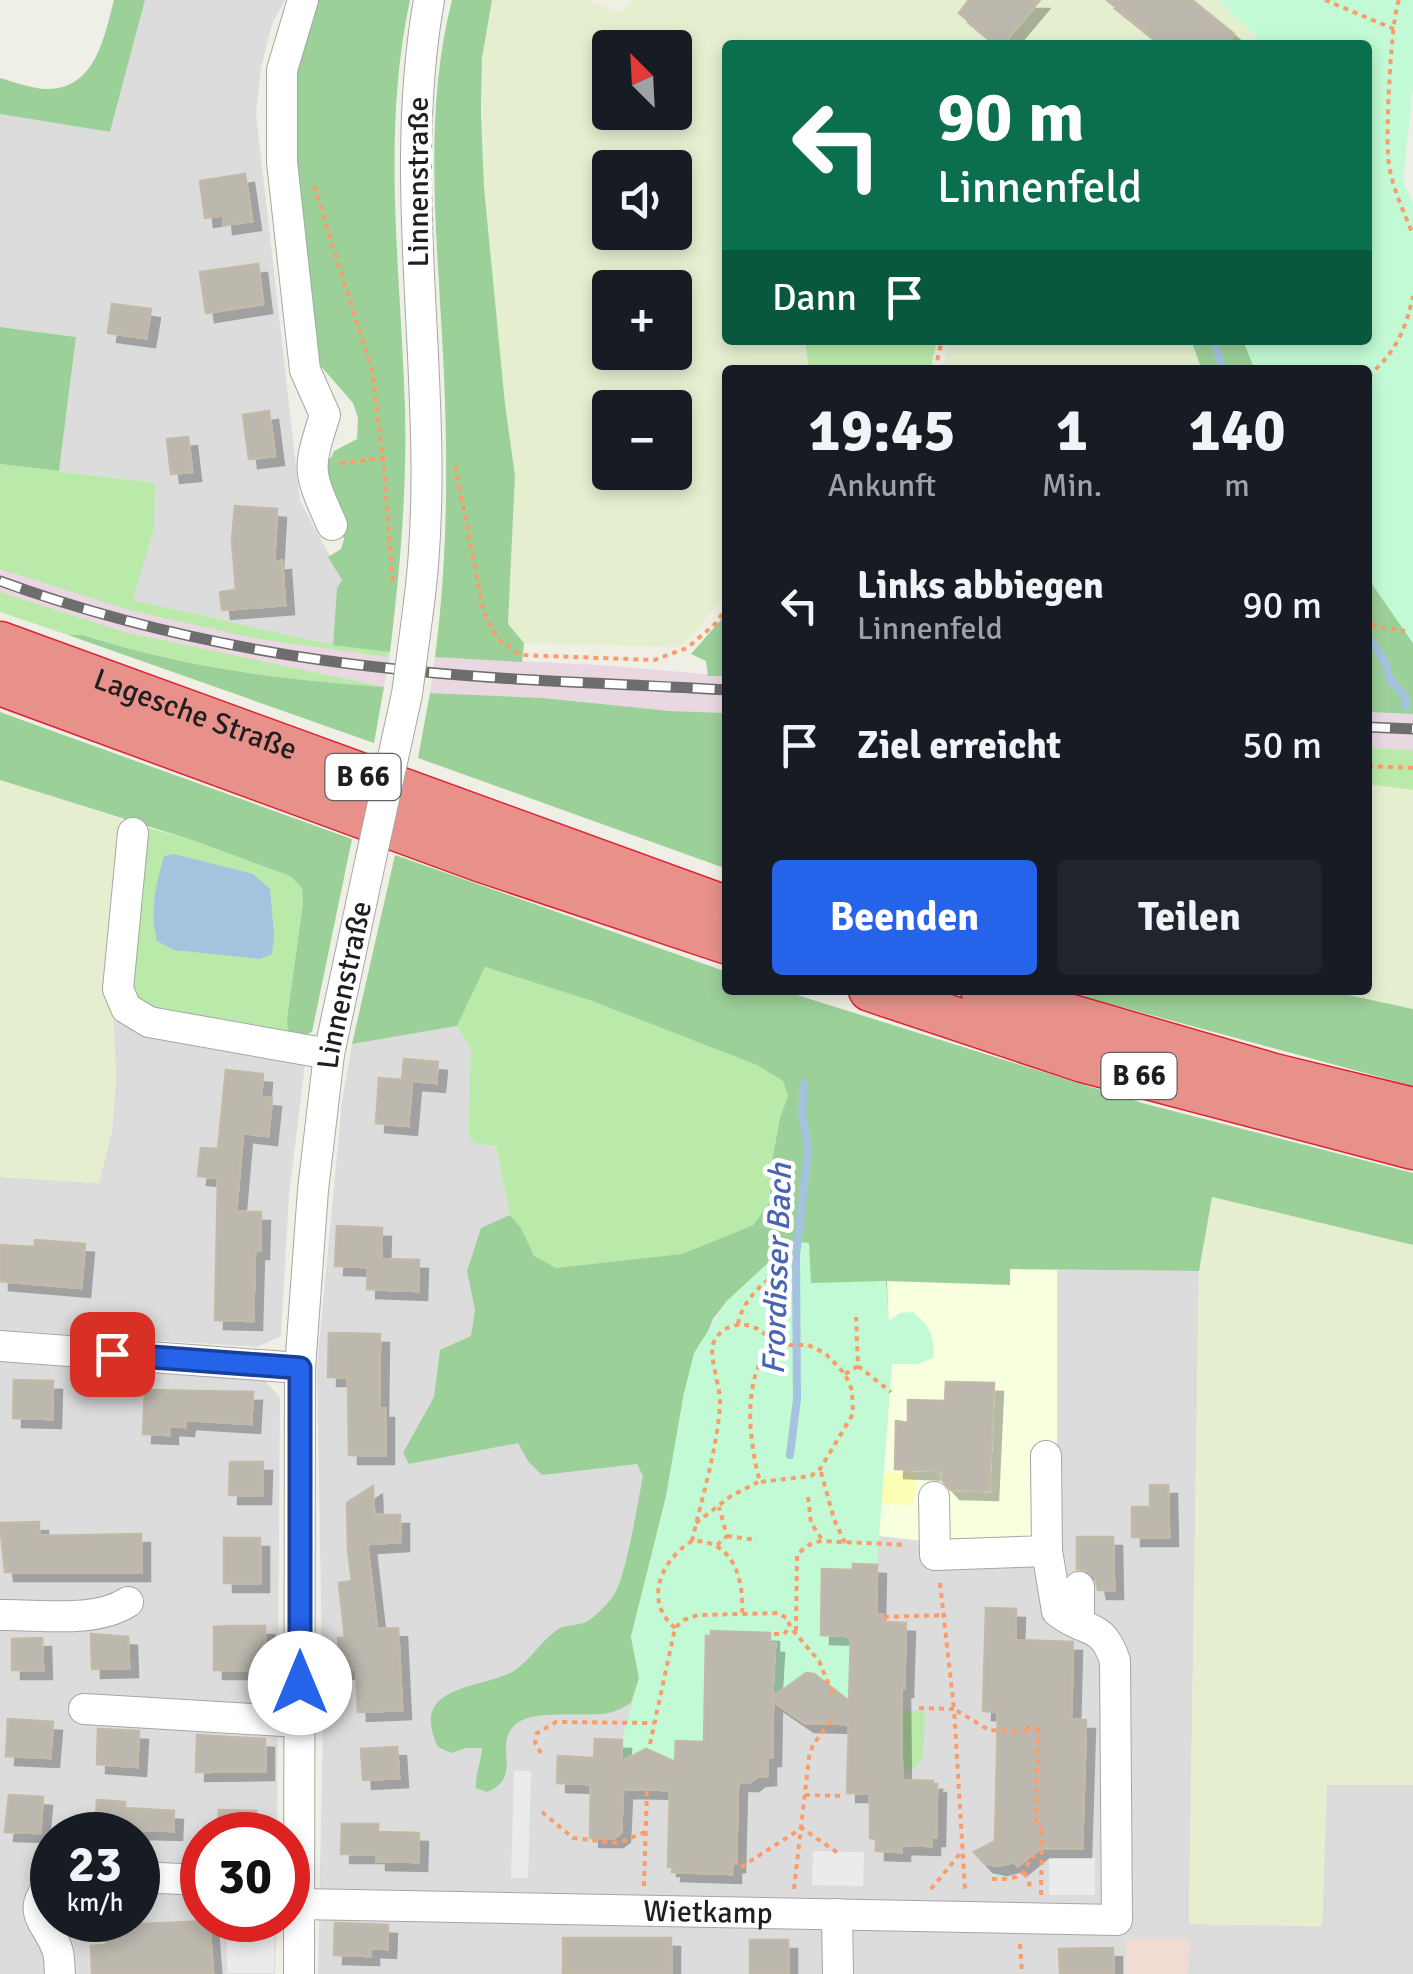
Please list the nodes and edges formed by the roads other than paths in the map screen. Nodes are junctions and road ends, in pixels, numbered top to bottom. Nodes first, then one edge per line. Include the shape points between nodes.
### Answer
1 (303, 0) edge
2 (428, 0) edge
3 (332, 525) dead end
4 (0, 643) edge
5 (0, 684) edge
6 (133, 834) dead end
7 (722, 906) edge
8 (722, 941) edge
9 (885, 995) edge
10 (999, 995) edge
11 (330, 1054) junction
12 (1413, 1109) edge
13 (1413, 1148) edge
14 (0, 1346) edge
15 (300, 1368) junction
16 (1046, 1456) dead end
17 (934, 1496) dead end
18 (1048, 1551) junction
19 (1078, 1587) dead end
20 (128, 1602) dead end
21 (0, 1615) edge
22 (1080, 1624) junction
23 (84, 1709) dead end
24 (300, 1722) junction
25 (298, 1812) edge
26 (310, 1891) edge
27 (836, 1914) junction
28 (53, 1942) edge
29 (297, 1942) edge
30 (60, 1974) edge
31 (298, 1974) edge
32 (838, 1974) edge

1 - 3 street via 282,70 282,162 303,359 325,415 311,466
2 - 11 street, Linnenstraße, bridge via 414,161 426,461 420,602 407,694
4 - 7 highway, Lagesche Straße / B 66
5 - 8 highway, Lagesche Straße / B 66 via 479,860
6 - 11 street via 118,989 126,1008 150,1022
9 - 13 highway, B 66 via 1083,1061
10 - 12 highway, B 66
11 - 15 street, Linnenstraße
14 - 15 street
15 - 24 street, Linnenstraße
16 - 18 street
17 - 18 street via 935,1556
18 - 22 street via 1057,1612
19 - 22 street
20 - 21 street via 97,1614
22 - 27 street, Wietkamp via 1106,1637 1115,1661 1117,1920
23 - 24 street
24 - 25 street, Linnenstraße
26 - 27 street, Wietkamp
27 - 32 street
28 - 30 street
29 - 31 street, Linnenstraße

